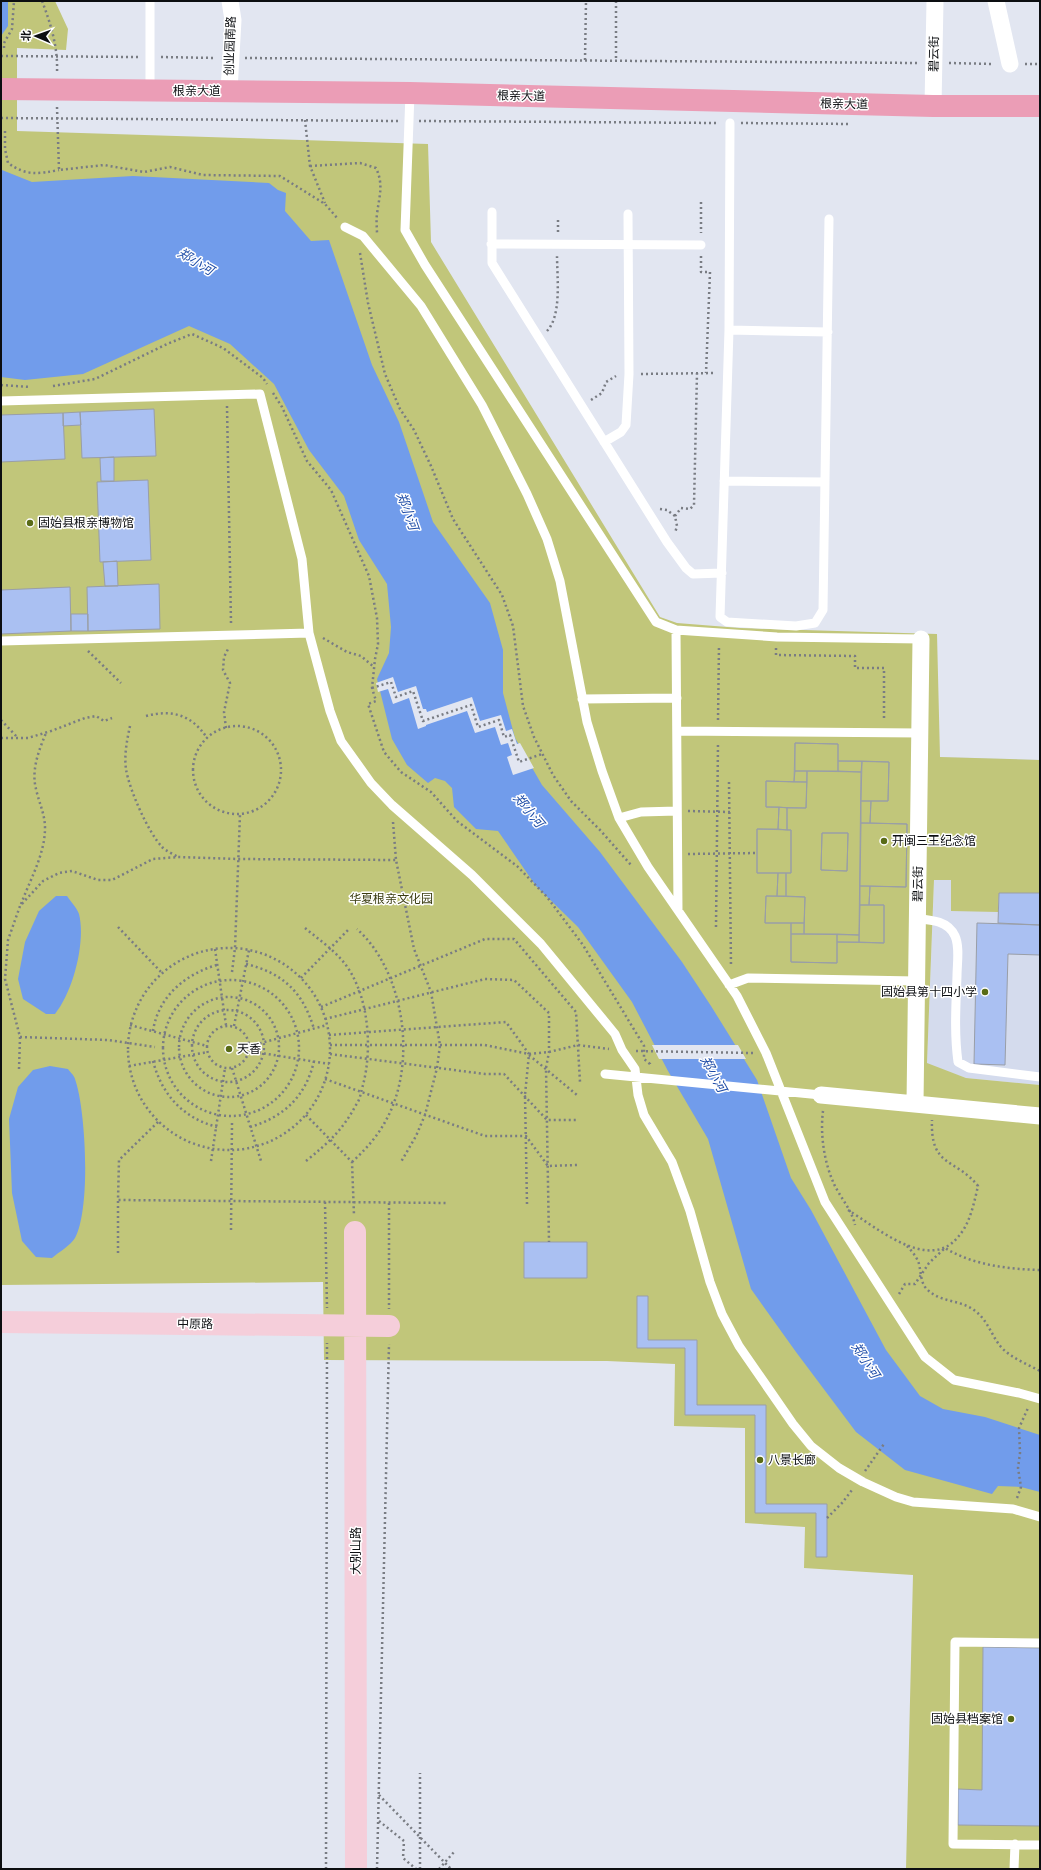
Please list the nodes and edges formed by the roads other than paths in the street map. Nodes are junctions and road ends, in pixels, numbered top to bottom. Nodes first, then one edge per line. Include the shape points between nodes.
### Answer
1 (150, 1) edge
2 (230, 1) edge
3 (934, 1) edge
4 (996, 1) edge
5 (1010, 64) road end
6 (9, 89) edge
7 (150, 91) junction
8 (229, 91) junction
9 (410, 93) junction
10 (933, 106) junction
11 (1040, 106) edge
12 (730, 123) road end
13 (492, 212) dead end
14 (628, 214) dead end
15 (829, 219) dead end
16 (345, 227) road end
17 (491, 244) junction
18 (628, 244) junction
19 (701, 245) road end
20 (729, 330) junction
21 (828, 332) junction
22 (1, 401) edge
23 (604, 442) junction
24 (724, 481) junction
25 (825, 482) junction
26 (722, 574) junction
27 (676, 630) junction
28 (310, 633) junction
29 (921, 639) joint
30 (1, 641) edge
31 (676, 698) junction
32 (582, 699) junction
33 (677, 730) junction
34 (920, 733) junction
35 (677, 811) junction
36 (619, 818) junction
37 (678, 910) junction
38 (918, 919) junction
39 (917, 981) junction
40 (729, 985) junction
41 (605, 1074) dead end
42 (1040, 1077) edge
43 (823, 1095) joint
44 (915, 1104) junction
45 (1040, 1116) edge
46 (355, 1232) road end
47 (1, 1322) edge
48 (356, 1325) junction
49 (389, 1326) road end
50 (1040, 1399) edge
51 (1040, 1517) edge
52 (1040, 1643) edge
53 (1015, 1844) junction
54 (1040, 1845) edge
55 (356, 1869) edge
56 (1014, 1869) edge

1 - 7 lane
2 - 8 street, 创业园南路 via 232,20
3 - 10 street, 碧云街
4 - 5 street
6 - 7 main road, 根亲大道
7 - 8 main road, 根亲大道
8 - 9 main road, 根亲大道
9 - 10 main road, 根亲大道
9 - 27 lane via 405,230 425,265 656,622
10 - 11 main road, 根亲大道
12 - 20 lane
13 - 17 lane
14 - 18 lane
15 - 21 lane
16 - 32 lane via 363,236 421,306 482,404 547,539 560,581
17 - 18 lane
17 - 23 lane via 492,263
18 - 19 lane
18 - 23 lane via 629,374 626,425 621,432
20 - 21 lane
20 - 24 lane
21 - 25 lane
22 - 28 lane via 260,394 302,559
23 - 26 lane via 666,542 686,568 694,574
24 - 25 lane
24 - 26 lane
25 - 26 lane via 823,610 815,623 796,626 727,622 720,617
27 - 29 lane via 776,637
27 - 31 lane
28 - 30 lane
28 - 51 lane via 330,711 341,741 371,783 392,805 472,875 541,944 615,1034 635,1069 638,1095 644,1114 672,1162 722,1314 739,1346 811,1446 839,1468 896,1497 913,1502 1013,1509
29 - 34 street, 碧云街
31 - 32 lane
31 - 33 lane
32 - 36 lane via 602,771
33 - 34 lane
33 - 35 lane
34 - 38 street, 碧云街
35 - 36 lane via 641,812
35 - 37 lane
36 - 37 lane via 648,867
37 - 40 lane
38 - 39 street, 碧云街
38 - 42 lane via 943,923 955,936 958,1062 969,1068
39 - 40 lane via 748,978
39 - 44 street, 碧云街
40 - 50 lane via 766,1053 824,1202 925,1357 954,1380 1019,1392
41 - 43 lane
43 - 44 street
44 - 45 street
46 - 48 main road, 大别山路
47 - 48 main road, 中原路
48 - 49 main road, 中原路
48 - 55 main road, 大别山路
52 - 53 lane via 955,1642 952,1844
53 - 54 lane
53 - 56 lane

